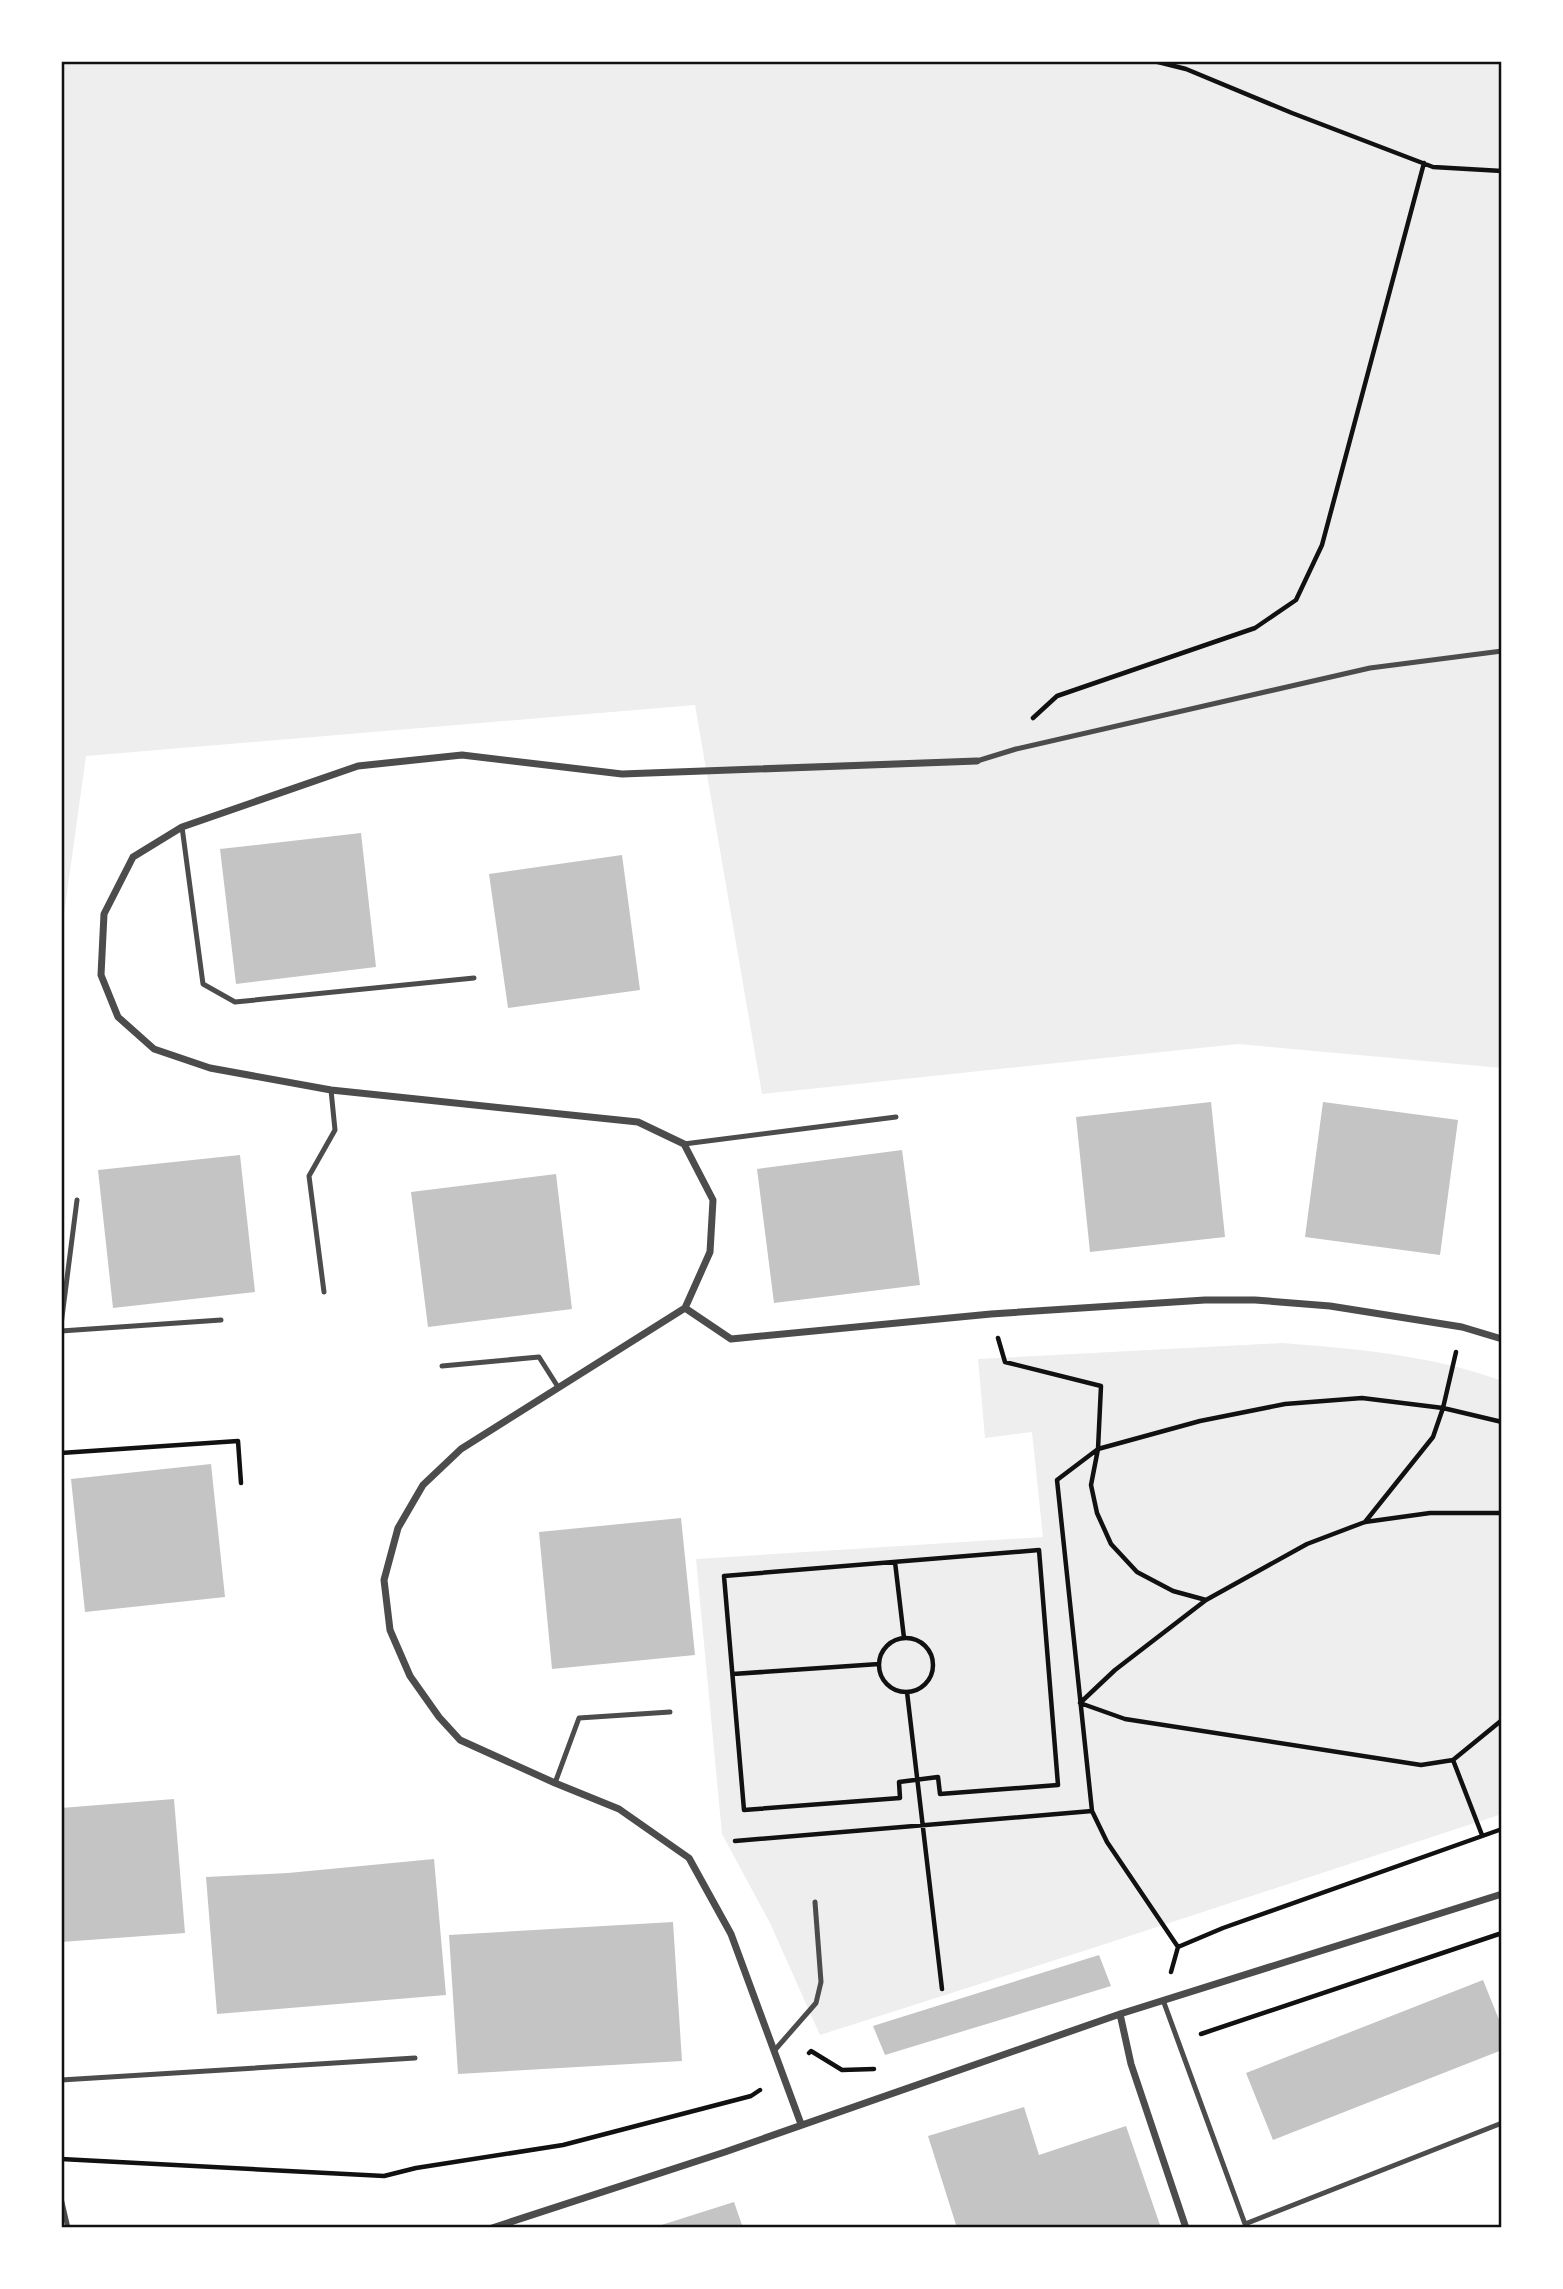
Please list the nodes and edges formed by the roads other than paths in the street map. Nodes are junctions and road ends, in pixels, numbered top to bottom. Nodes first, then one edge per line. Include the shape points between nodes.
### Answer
1 (1502, 651) edge
2 (977, 761) joint
3 (182, 827) junction
4 (474, 978) dead end
5 (331, 1090) junction
6 (896, 1117) dead end
7 (684, 1144) junction
8 (77, 1199) dead end
9 (324, 1292) dead end
10 (685, 1308) junction
11 (221, 1320) dead end
12 (61, 1325) edge
13 (61, 1331) edge
14 (1502, 1339) edge
15 (442, 1366) dead end
16 (558, 1387) junction
17 (670, 1712) dead end
18 (555, 1783) junction
19 (1502, 1894) edge
20 (815, 1902) dead end
21 (1163, 2000) junction
22 (1120, 2014) junction
23 (774, 2051) junction
24 (415, 2058) dead end
25 (61, 2080) edge
26 (801, 2123) junction
27 (1502, 2123) edge
28 (61, 2198) edge
29 (68, 2228) edge
30 (492, 2228) edge
31 (1186, 2228) edge

1 - 2 lane via 1370,668
2 - 3 street via 622,774 462,755 358,766
3 - 4 lane via 203,984 235,1002
3 - 5 street via 133,857 104,914 101,975 118,1017 154,1049 210,1068
5 - 7 street via 638,1122
5 - 9 lane via 335,1130 309,1176
6 - 7 lane
7 - 10 street via 713,1199 710,1252
8 - 12 lane
10 - 14 street via 731,1339 991,1314 1255,1300 1331,1306 1462,1327
10 - 16 street
11 - 13 lane
15 - 16 lane via 539,1357
16 - 18 street via 461,1449 423,1485 398,1528 384,1580 390,1630 410,1675 439,1717 460,1740
17 - 18 lane via 579,1717
18 - 23 street via 619,1809 689,1858 731,1934
19 - 21 street
20 - 23 lane via 821,1982 816,2003
21 - 22 street
21 - 27 lane via 1245,2224
22 - 26 street
22 - 31 street via 1131,2064
23 - 26 street
24 - 25 lane
26 - 30 street
28 - 29 lane

